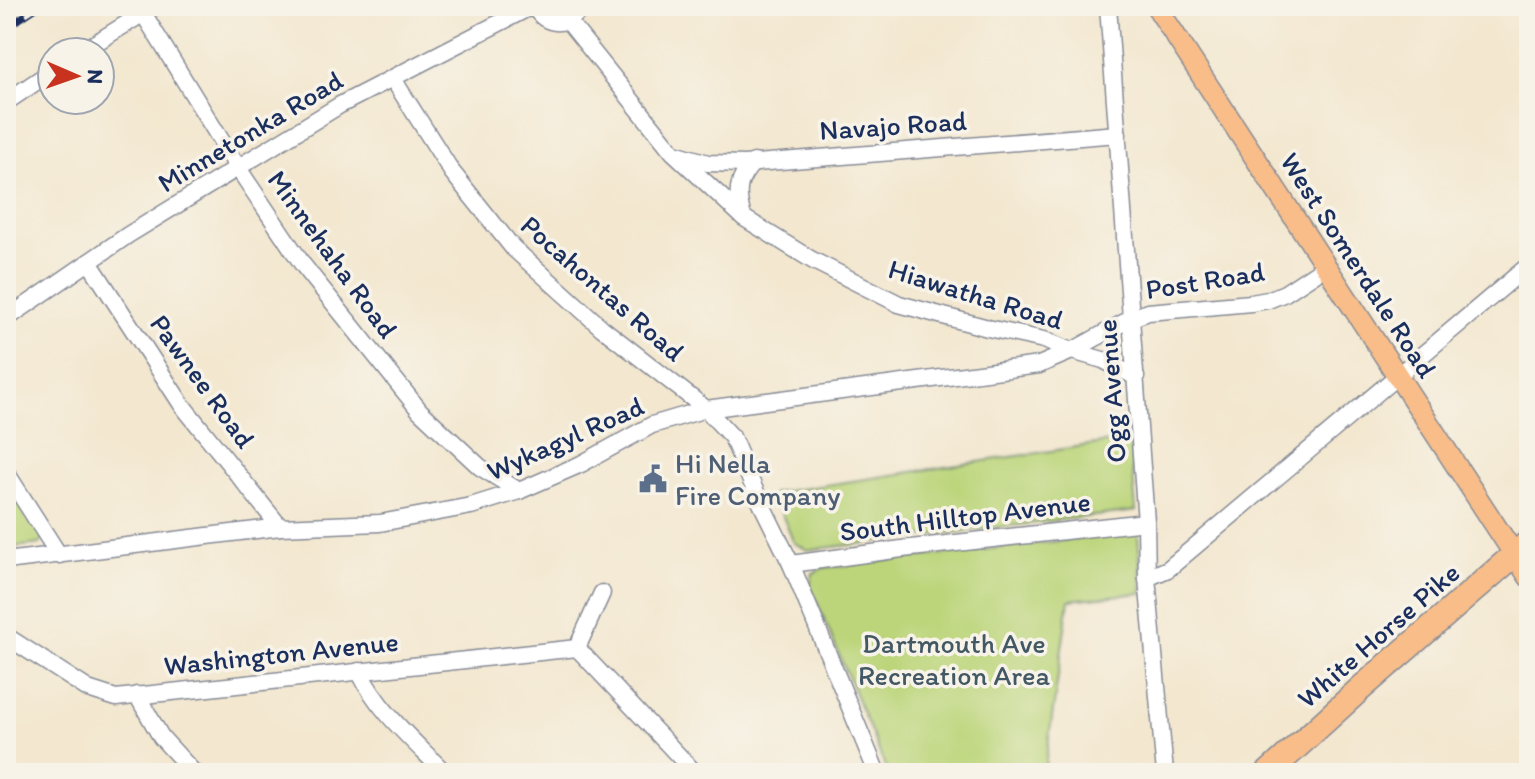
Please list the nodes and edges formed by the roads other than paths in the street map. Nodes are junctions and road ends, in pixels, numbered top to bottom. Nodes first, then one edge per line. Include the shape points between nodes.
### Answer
1 (533, 6) edge
2 (582, 6) edge
3 (1108, 6) edge
4 (1156, 6) edge
5 (149, 10) edge
6 (568, 21) junction
7 (107, 36) edge
8 (393, 79) junction
9 (36, 82) edge
10 (6, 102) edge
11 (1118, 134) junction
12 (673, 152) junction
13 (754, 162) junction
14 (238, 168) junction
15 (744, 218) junction
16 (89, 262) junction
17 (1529, 265) edge
18 (1326, 266) junction
19 (1132, 318) junction
20 (6, 319) edge
21 (1072, 351) junction
22 (1398, 376) junction
23 (1136, 377) junction
24 (706, 409) junction
25 (6, 472) edge
26 (519, 491) junction
27 (1146, 522) junction
28 (280, 527) junction
29 (1522, 548) edge
30 (59, 555) junction
31 (6, 561) edge
32 (791, 564) junction
33 (1529, 577) edge
34 (1147, 578) junction
35 (602, 593) dead end
36 (6, 636) edge
37 (577, 648) junction
38 (359, 671) junction
39 (137, 695) junction
40 (194, 773) edge
41 (445, 773) edge
42 (695, 773) edge
43 (877, 773) edge
44 (1165, 773) edge
45 (1268, 773) edge

1 - 6 street, Hiawatha Road via 543,19
1 - 8 street, Minnetonka Road
2 - 6 street
3 - 11 street, Ogg Avenue
4 - 18 main road, West Somerdale Road
5 - 7 street
5 - 14 street, Minnehaha Road
6 - 12 street, Hiawatha Road
8 - 14 street, Minnetonka Road
8 - 24 street, Pocahontas Road via 452,172 513,248 602,328
9 - 10 street
11 - 13 street, Navajo Road
11 - 19 street, Ogg Avenue
12 - 13 street, Navajo Road via 708,163
12 - 15 street, Hiawatha Road
13 - 15 street via 739,185
14 - 16 street, Minnetonka Road
14 - 26 street, Minnehaha Road via 303,265 420,411 480,467
15 - 21 street, Hiawatha Road via 899,304
16 - 20 street, Minnetonka Road
16 - 28 street, Pawnee Road via 182,405
17 - 22 street
18 - 19 street, Post Road via 1268,300
18 - 22 main road, West Somerdale Road
19 - 21 street, Hiawatha Road
19 - 23 street, Ogg Avenue
21 - 23 street
21 - 24 street, Wykagyl Road via 1039,365
22 - 29 main road, West Somerdale Road
22 - 34 street via 1168,569
23 - 27 street, Ogg Avenue
24 - 26 street, Wykagyl Road via 652,425
24 - 32 street, Pocahontas Road via 732,437
25 - 30 street
26 - 28 street, Wykagyl Road via 380,523
27 - 32 street, South Hilltop Avenue
27 - 34 street, Ogg Avenue
28 - 30 street, Wykagyl Road
29 - 33 main road, West Somerdale Road
29 - 45 highway, White Horse Pike
30 - 31 street, Wykagyl Road
32 - 43 street, Pocahontas Road
34 - 44 street, Ogg Avenue
35 - 37 street
36 - 39 street, Washington Avenue via 88,689 116,698
37 - 38 street, Washington Avenue
37 - 42 street
38 - 39 street, Washington Avenue
38 - 41 street via 381,707
39 - 40 street via 161,737

